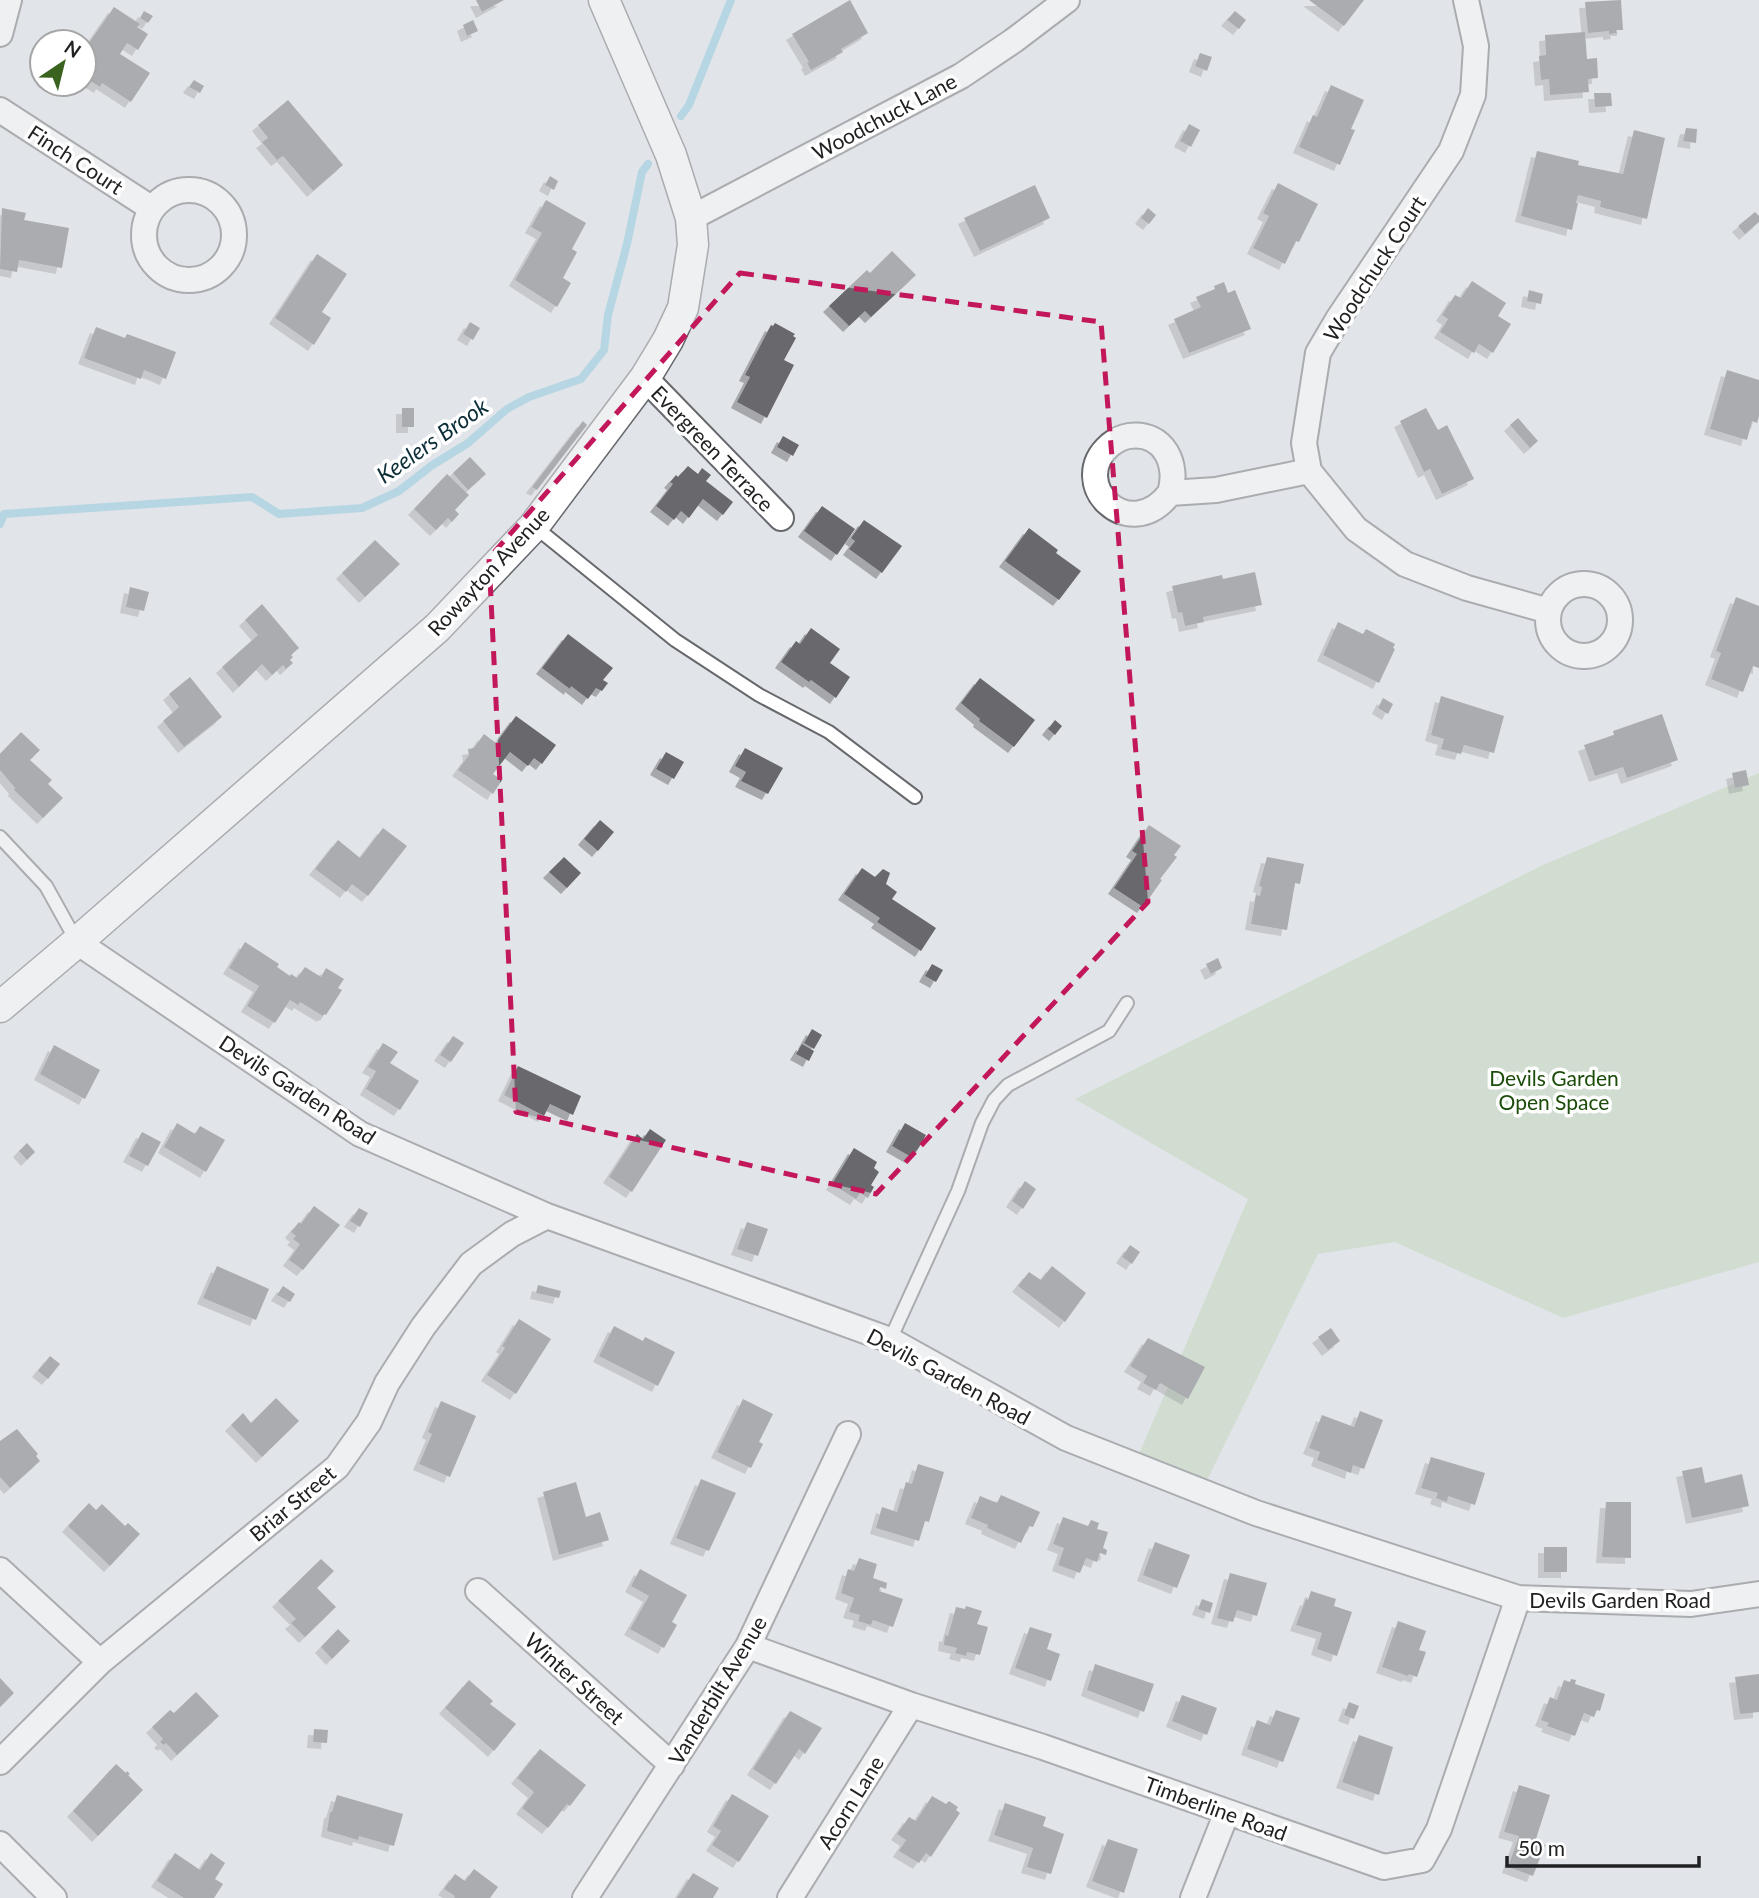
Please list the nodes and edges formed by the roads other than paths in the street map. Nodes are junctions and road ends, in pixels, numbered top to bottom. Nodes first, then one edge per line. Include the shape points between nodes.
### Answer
1 (9, 0) edge
2 (604, 0) edge
3 (1067, 0) edge
4 (1466, 0) edge
5 (0, 33) edge
6 (0, 110) edge
7 (152, 208) dead end
8 (691, 218) junction
9 (645, 378) junction
10 (1309, 471) junction
11 (1170, 494) dead end
12 (781, 518) dead end
13 (534, 526) junction
14 (1549, 611) dead end
15 (915, 797) dead end
16 (0, 837) edge
17 (77, 942) junction
18 (1127, 1003) dead end
19 (0, 1006) edge
20 (547, 1216) junction
21 (890, 1340) junction
22 (848, 1434) dead end
23 (0, 1570) edge
24 (478, 1591) dead end
25 (1759, 1594) edge
26 (1518, 1598) junction
27 (748, 1646) junction
28 (100, 1662) junction
29 (911, 1705) junction
30 (0, 1762) edge
31 (672, 1765) junction
32 (1227, 1812) junction
33 (0, 1844) edge
34 (54, 1898) edge
35 (585, 1898) edge
36 (790, 1898) edge
37 (1193, 1898) edge

1 - 5 street
2 - 8 street, Rowayton Avenue via 671,155
3 - 8 street, Woodchuck Lane via 961,76
4 - 10 street, Woodchuck Court via 1476,46 1473,95 1451,151 1318,353 1304,443
6 - 7 street, Finch Court
8 - 9 street, Rowayton Avenue via 693,245 683,308
9 - 12 street, Evergreen Terrace
9 - 13 street, Rowayton Avenue
10 - 11 street via 1216,490
10 - 14 street via 1356,529 1405,564 1467,588
13 - 15 lane via 676,640 759,695 829,732
13 - 17 street, Rowayton Avenue via 437,628
16 - 17 lane via 46,886
17 - 19 street, Rowayton Avenue
17 - 20 street, Devils Garden Road via 360,1134
18 - 21 lane via 1109,1031 1007,1085 994,1100
20 - 21 street, Devils Garden Road
20 - 28 street, Briar Street via 471,1264 423,1327 369,1422 337,1467
21 - 26 street, Devils Garden Road via 1066,1438 1256,1513
22 - 27 street, Vanderbilt Avenue
23 - 28 street
24 - 31 street, Winter Street
25 - 26 street, Devils Garden Road via 1691,1604
26 - 32 street, Timberline Road via 1439,1829 1422,1860 1384,1867
27 - 29 street, Timberline Road
27 - 31 street, Vanderbilt Avenue
28 - 30 street, Briar Street
29 - 32 street, Timberline Road via 1043,1746
29 - 36 street, Acorn Lane
31 - 35 street, Vanderbilt Avenue
32 - 37 street
33 - 34 street

